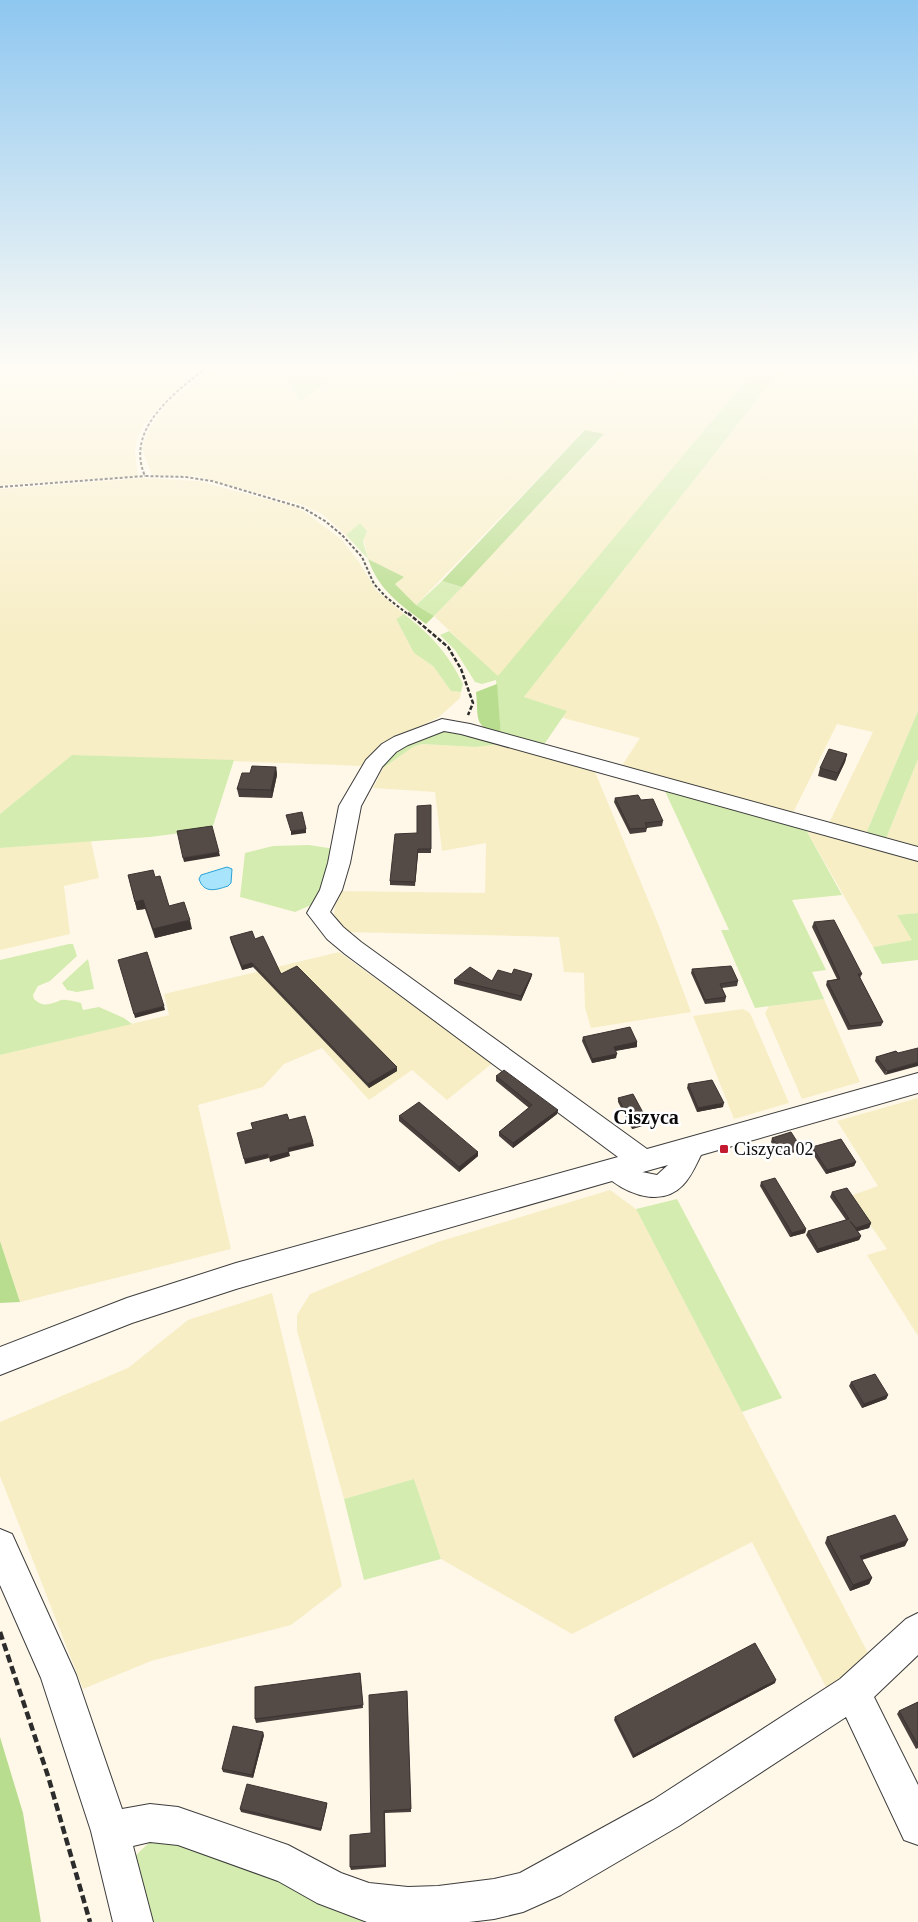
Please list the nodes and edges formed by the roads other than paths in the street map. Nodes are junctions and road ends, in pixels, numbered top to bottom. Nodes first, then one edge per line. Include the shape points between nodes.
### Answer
1 (918, 854) edge
2 (918, 1083) edge
3 (630, 1165) junction
4 (0, 1361) edge
5 (0, 1546) edge
6 (918, 1631) edge
7 (853, 1692) junction
8 (918, 1826) edge
9 (110, 1831) junction
10 (133, 1922) edge

1 - 3 street via 463,728 442,725 431,729 401,741 373,764 350,806 331,890 318,913 334,933
2 - 3 street via 692,1147 665,1184 653,1186 629,1180
3 - 4 street via 236,1276 127,1311
5 - 9 street via 58,1675
6 - 7 street
7 - 8 street
7 - 9 street via 657,1818 548,1881 523,1892 494,1899 408,1907 370,1903 331,1889 288,1865 178,1826 150,1824
9 - 10 street

